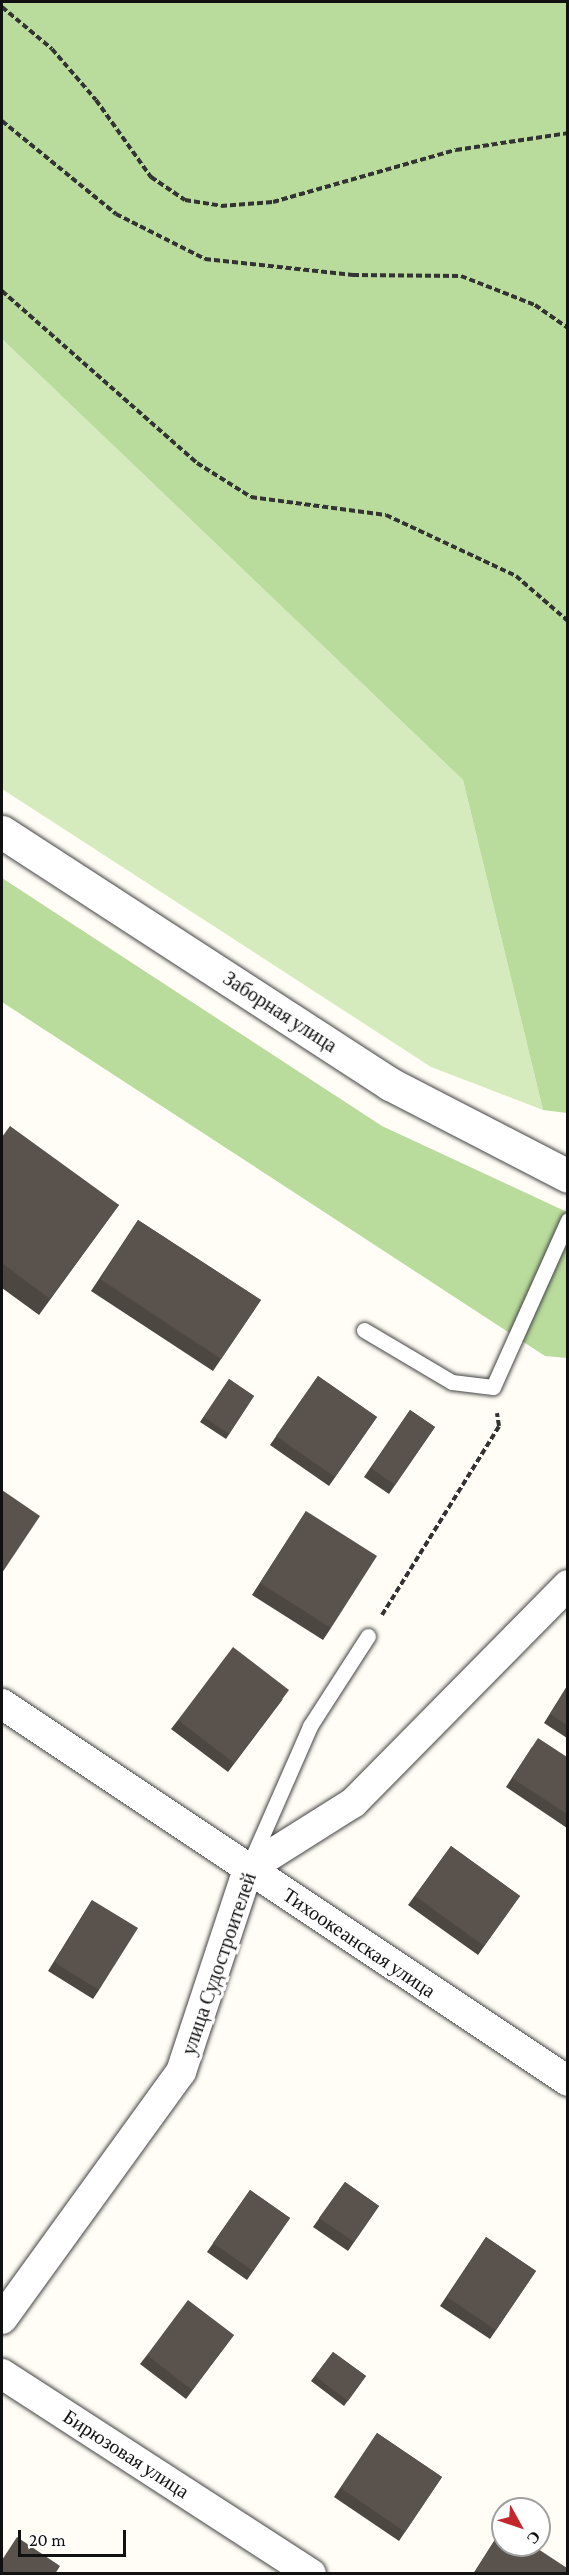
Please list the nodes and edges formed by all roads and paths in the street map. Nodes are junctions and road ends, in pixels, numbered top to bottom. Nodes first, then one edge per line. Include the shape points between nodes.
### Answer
1 (2, 7) edge
2 (2, 121) edge
3 (567, 133) edge
4 (2, 291) edge
5 (567, 328) edge
6 (567, 621) edge
7 (2, 832) edge
8 (567, 1176) edge
9 (567, 1220) edge
10 (364, 1330) dead end
11 (493, 1387) junction
12 (567, 1585) edge
13 (369, 1636) joint
14 (2, 1704) edge
15 (248, 1869) junction
16 (567, 2081) edge
17 (2, 2319) edge
18 (2, 2374) edge
19 (311, 2574) edge

1 - 3 path via 52,49 96,100 152,177 185,200 221,206 273,202 456,150
2 - 5 path via 116,214 204,259 353,275 461,276 535,305
4 - 6 path via 197,463 251,497 386,515 516,576
7 - 8 street, Заборная улица via 390,1084
9 - 11 lane
10 - 11 lane via 452,1382
11 - 13 path via 499,1426
12 - 15 street, улица Судостроителей via 353,1803
13 - 15 lane via 310,1726
14 - 15 street, Тихоокеанская улица
15 - 16 street, Тихоокеанская улица
15 - 17 street, улица Судостроителей via 181,2072
18 - 19 street, Бирюзовая улица

